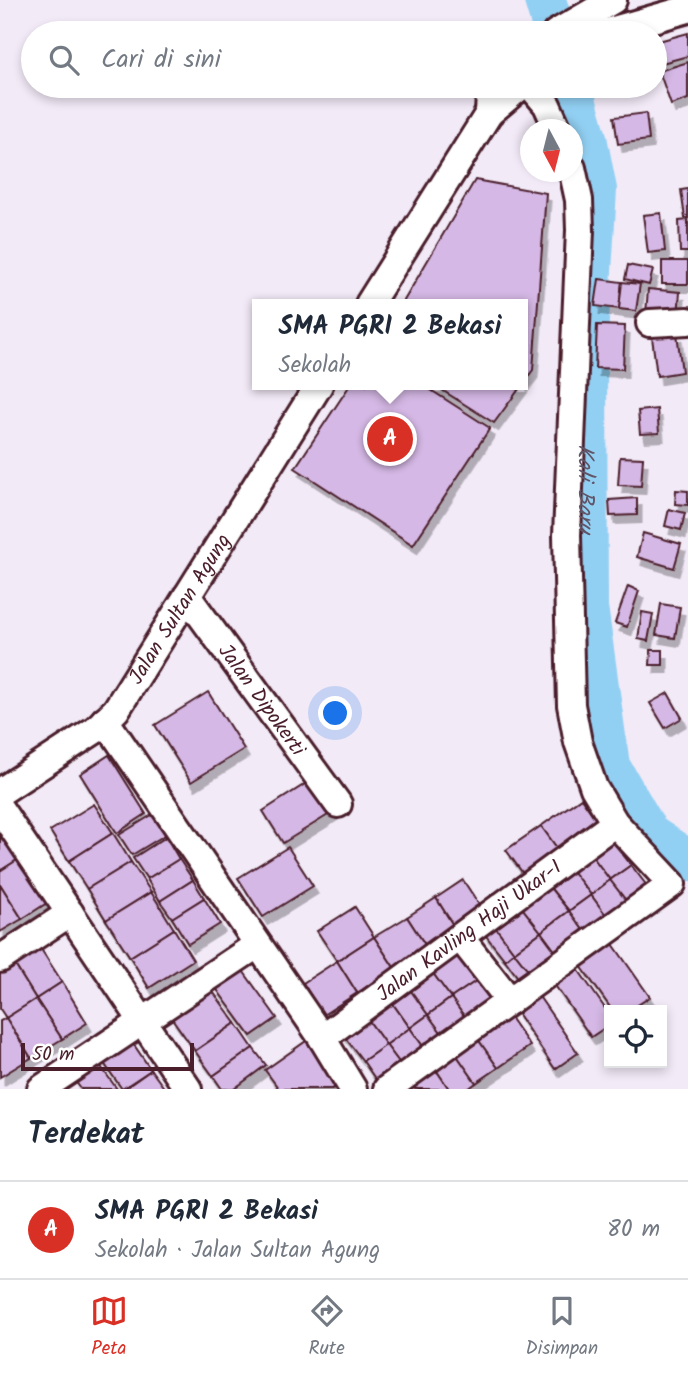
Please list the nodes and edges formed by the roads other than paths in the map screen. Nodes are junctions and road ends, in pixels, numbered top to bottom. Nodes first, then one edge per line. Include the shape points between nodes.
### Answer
1 (613, 0) edge
2 (688, 9) edge
3 (574, 21) edge
4 (646, 21) edge
5 (489, 98) edge
6 (509, 98) edge
7 (541, 98) edge
8 (553, 119) edge
9 (482, 124) junction
10 (575, 182) edge
11 (372, 299) edge
12 (688, 321) edge
13 (650, 323) dead end
14 (316, 390) edge
15 (187, 596) junction
16 (106, 720) junction
17 (0, 792) edge
18 (338, 804) dead end
19 (0, 809) edge
20 (615, 823) junction
21 (70, 913) junction
22 (460, 937) junction
23 (257, 945) junction
24 (0, 959) edge
25 (510, 1001) junction
26 (142, 1021) junction
27 (322, 1038) junction
28 (41, 1089) edge
29 (188, 1089) edge
30 (353, 1089) edge
31 (387, 1089) edge

1 - 3 street
2 - 4 street
5 - 9 street
6 - 9 street
7 - 8 street
9 - 11 street
10 - 20 street via 580,230 567,535 572,705 578,742 594,788
12 - 13 street
14 - 15 street, Jalan Sultan Agung
15 - 16 street, Jalan Sultan Agung via 123,701
15 - 18 street, Jalan Dipokerti
16 - 17 street, Jalan Sultan Agung
16 - 23 street
19 - 21 street
20 - 22 street, Jalan Kavling Haji Ukar-I
20 - 25 street via 672,884
21 - 24 street
21 - 26 street
22 - 25 street
22 - 27 street, Jalan Kavling Haji Ukar-I
23 - 26 street
23 - 27 street
25 - 31 street
26 - 28 street
26 - 29 street
27 - 30 street

